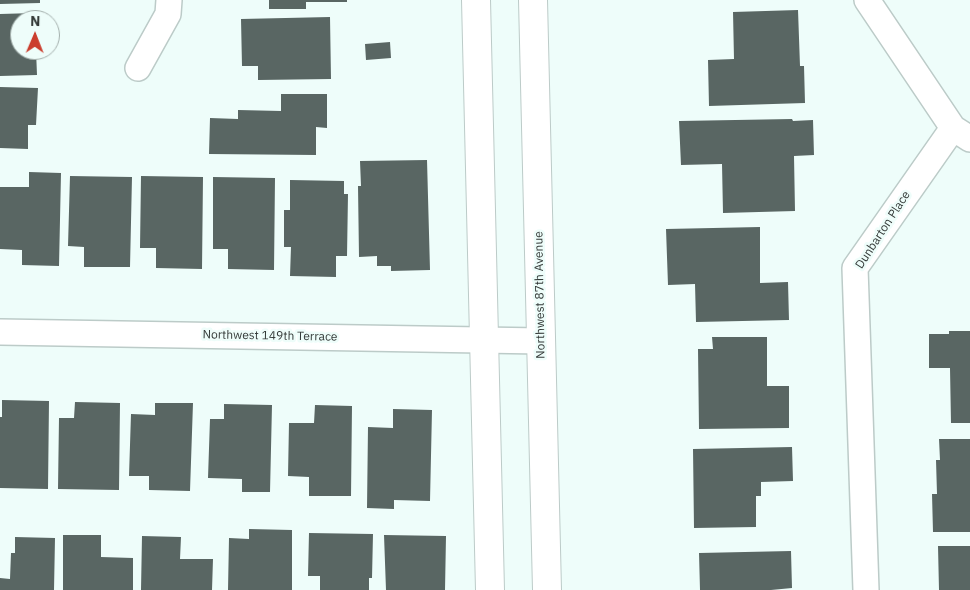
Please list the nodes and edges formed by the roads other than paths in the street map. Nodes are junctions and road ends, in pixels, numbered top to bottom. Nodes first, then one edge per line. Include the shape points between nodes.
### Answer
1 (169, 0) edge
2 (476, 0) edge
3 (533, 0) edge
4 (867, 0) edge
5 (138, 68) dead end
6 (962, 133) edge
7 (0, 332) edge
8 (484, 340) junction
9 (541, 341) junction
10 (490, 590) edge
11 (547, 590) edge
12 (866, 590) edge

1 - 5 street via 168,14
2 - 8 main road
3 - 9 main road, Northwest 87th Avenue
4 - 6 street, Dunbarton Place
6 - 12 street, Dunbarton Place via 855,268
7 - 8 street, Northwest 149th Terrace
8 - 9 street, Northwest 149th Terrace
8 - 10 main road
9 - 11 main road, Northwest 87th Avenue

